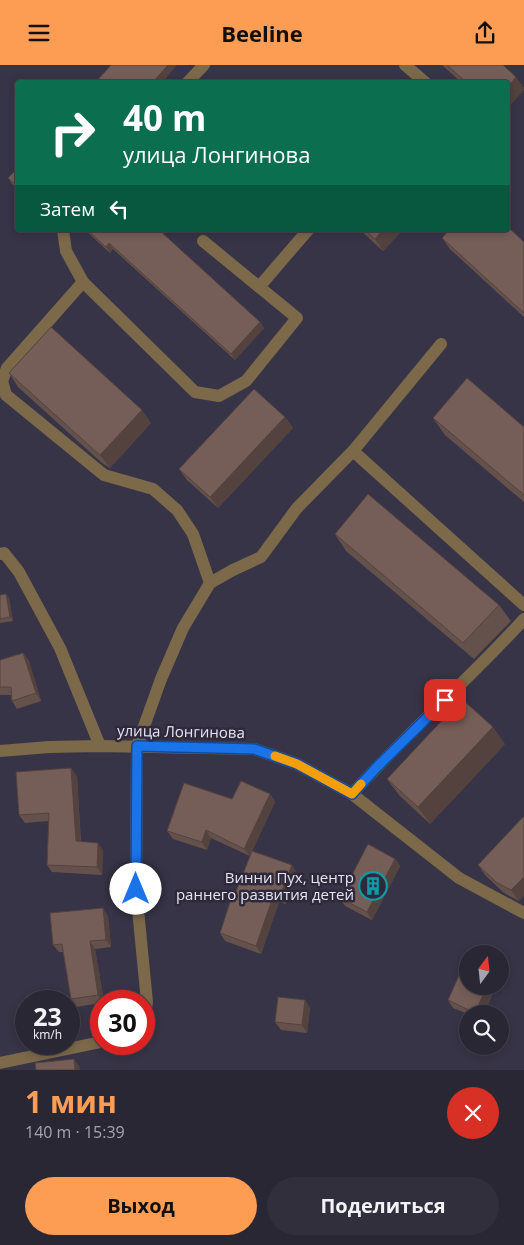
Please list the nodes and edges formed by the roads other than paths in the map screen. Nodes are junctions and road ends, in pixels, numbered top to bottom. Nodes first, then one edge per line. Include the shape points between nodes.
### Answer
1 (204, 65) edge
2 (405, 65) edge
3 (190, 80) edge
4 (422, 80) edge
5 (63, 232) edge
6 (306, 232) edge
7 (203, 241) dead end
8 (83, 282) junction
9 (259, 287) junction
10 (441, 344) dead end
11 (353, 451) junction
12 (0, 554) edge
13 (210, 583) junction
14 (524, 605) edge
15 (524, 619) edge
16 (100, 746) junction
17 (137, 746) junction
18 (0, 751) edge
19 (352, 794) junction
20 (524, 913) edge
21 (146, 990) edge
22 (90, 1044) edge
23 (0, 1063) edge

1 - 3 street
2 - 4 street
5 - 8 street via 66,251
6 - 9 street
7 - 9 street
8 - 9 street via 195,392 219,397 246,381 297,318
8 - 13 street via 7,368 2,381 6,395 104,475 153,489 177,510 193,534
10 - 11 street
11 - 13 street via 297,508 261,557
11 - 14 street
12 - 16 street via 4,553 19,572 60,648
13 - 17 street via 183,628
15 - 19 street
16 - 17 street, улица Лонгинова
16 - 18 street, улица Лонгинова
17 - 19 street, улица Лонгинова via 254,749 297,764
17 - 21 street via 136,889
19 - 20 street, улица Лонгинова via 459,878
22 - 23 street

